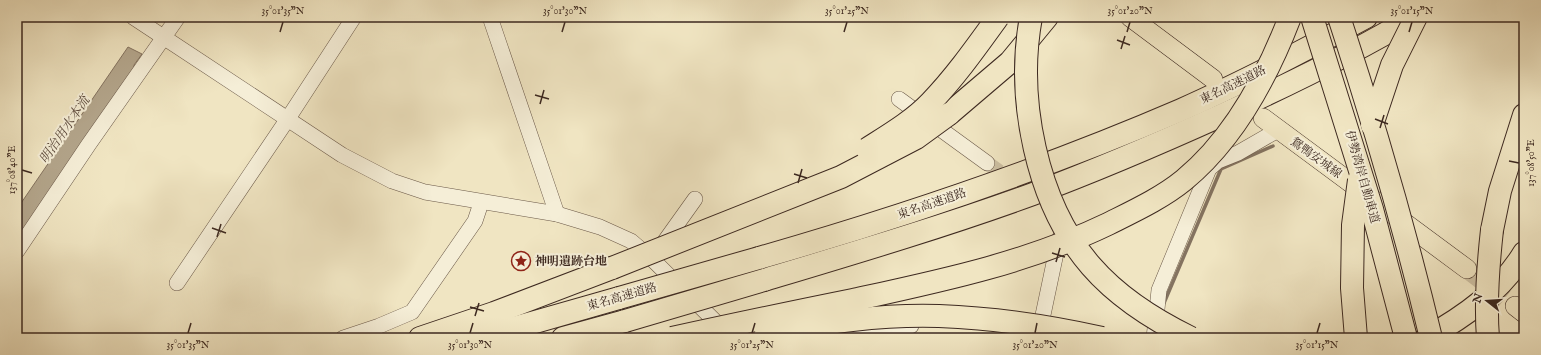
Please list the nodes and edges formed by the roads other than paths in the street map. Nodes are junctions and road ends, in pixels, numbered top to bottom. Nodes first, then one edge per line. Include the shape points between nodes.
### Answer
1 (178, 17) edge
2 (354, 17) edge
3 (490, 17) edge
4 (998, 17) edge
5 (1031, 17) edge
6 (1047, 17) edge
7 (1130, 17) edge
8 (1290, 17) edge
9 (1312, 17) edge
10 (1339, 17) edge
11 (1366, 17) edge
12 (1415, 17) edge
13 (139, 20) edge
14 (162, 37) junction
15 (1213, 79) dead end
16 (899, 99) dead end
17 (1524, 115) edge
18 (1263, 118) dead end
19 (287, 120) junction
20 (1278, 130) junction
21 (987, 163) tunnel mouth
22 (696, 199) dead end
23 (481, 203) junction
24 (557, 214) junction
25 (750, 214) junction
26 (1059, 222) dead end
27 (17, 251) edge
28 (1524, 253) edge
29 (652, 259) junction
30 (1467, 269) tunnel mouth
31 (177, 283) dead end
32 (381, 332) edge
33 (1045, 336) edge
34 (344, 338) edge
35 (420, 338) edge
36 (479, 338) edge
37 (563, 338) edge
38 (672, 338) edge
39 (732, 338) edge
40 (736, 338) edge
41 (797, 338) edge
42 (1102, 338) edge
43 (1154, 338) edge
44 (1190, 338) edge
45 (1356, 338) edge
46 (1406, 338) edge
47 (1426, 338) edge
48 (1431, 338) edge
49 (1488, 338) edge

1 - 14 street
2 - 19 street
3 - 24 street
4 - 25 highway, bridge via 931,102 897,130 836,169
5 - 44 highway, bridge via 1026,59 1030,125 1050,197 1062,224 1091,266 1113,287 1139,308
6 - 25 highway, bridge via 1010,62 949,114 916,138 841,177
7 - 15 main road
8 - 38 highway, bridge via 1260,83 1238,120 1215,151 1184,180 1141,208 1060,245 976,273
9 - 46 highway, 伊勢湾岸自動車道, bridge via 1372,209
10 - 48 highway, bridge via 1396,203
11 - 36 highway, 東名高速道路, bridge via 1242,82 1181,110 1010,178 850,232
12 - 37 highway, 東名高速道路, bridge via 1328,65 1141,151 1034,194 764,280
12 - 45 highway, bridge via 1392,65 1374,118 1360,173 1353,225 1352,288
13 - 14 street
14 - 19 street
14 - 27 street
16 - 21 street
17 - 49 highway, bridge via 1500,190 1492,230 1487,268
18 - 20 main road, 鴛鴨安城線
19 - 23 street via 342,155 392,181 425,192
19 - 31 street
20 - 30 main road, 鴛鴨安城線
20 - 43 street via 1238,153 1218,161 1209,169 1159,290
22 - 29 street
23 - 24 street
23 - 32 street via 475,221 412,312
24 - 29 street via 600,227 630,241
25 - 35 highway, bridge via 494,313
26 - 33 street via 1060,237
28 - 47 highway via 1503,282 1472,310
29 - 39 street
32 - 34 street
33 - 41 street via 941,324
40 - 42 highway, bridge via 827,322 938,316 1028,324

